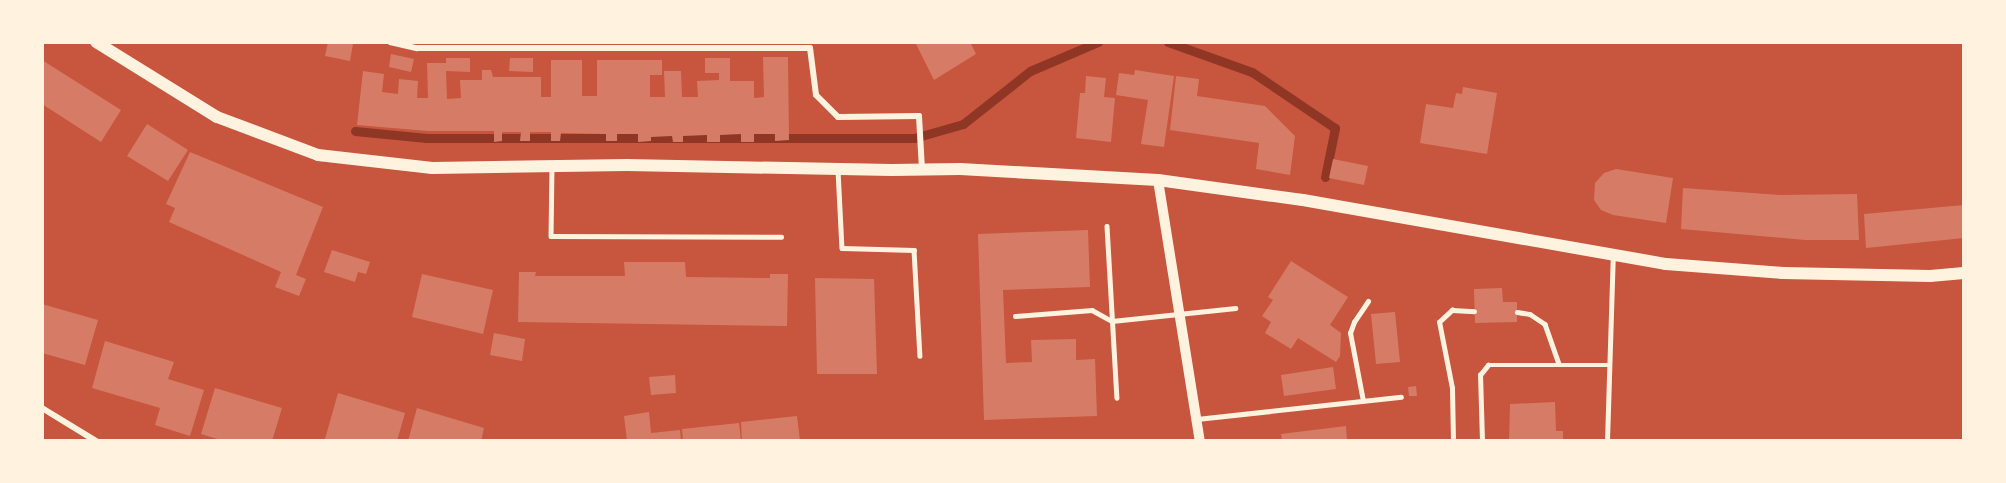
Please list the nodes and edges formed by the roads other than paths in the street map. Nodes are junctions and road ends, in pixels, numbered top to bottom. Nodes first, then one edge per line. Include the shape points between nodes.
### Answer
1 (96, 42) edge
2 (390, 42) edge
3 (114, 47) edge
4 (552, 167) junction
5 (838, 168) junction
6 (922, 169) junction
7 (1158, 180) junction
8 (1107, 226) dead end
9 (781, 237) dead end
10 (1613, 253) junction
11 (1964, 273) edge
12 (1368, 301) dead end
13 (1235, 308) dead end
14 (1474, 311) dead end
15 (1517, 312) dead end
16 (1180, 313) junction
17 (1015, 316) dead end
18 (1112, 321) junction
19 (921, 356) dead end
20 (1559, 364) junction
21 (1608, 365) junction
22 (1401, 397) dead end
23 (1117, 398) dead end
24 (1363, 401) junction
25 (42, 408) edge
26 (1197, 418) junction
27 (96, 441) edge
28 (1200, 441) edge
29 (1453, 441) edge
30 (1482, 441) edge
31 (1607, 441) edge

1 - 3 main road
2 - 6 street via 417,48 810,48 816,95 838,117 919,116
3 - 4 main road via 217,117 318,155 432,168
4 - 5 main road
4 - 9 lane via 551,236
5 - 6 main road
5 - 19 lane via 842,248 914,250
6 - 7 main road
7 - 10 main road via 1303,200
7 - 16 street
8 - 18 lane
10 - 11 main road via 1666,264 1783,273
10 - 21 lane
12 - 24 lane via 1350,333
13 - 16 lane
14 - 29 lane via 1452,310 1439,322 1452,388
15 - 20 lane via 1530,314 1545,324
16 - 18 lane
16 - 26 street
17 - 18 lane via 1092,310
18 - 23 lane
20 - 21 lane
20 - 30 lane via 1488,365 1480,375
21 - 31 lane
22 - 24 lane
24 - 26 lane
25 - 27 street
26 - 28 street

